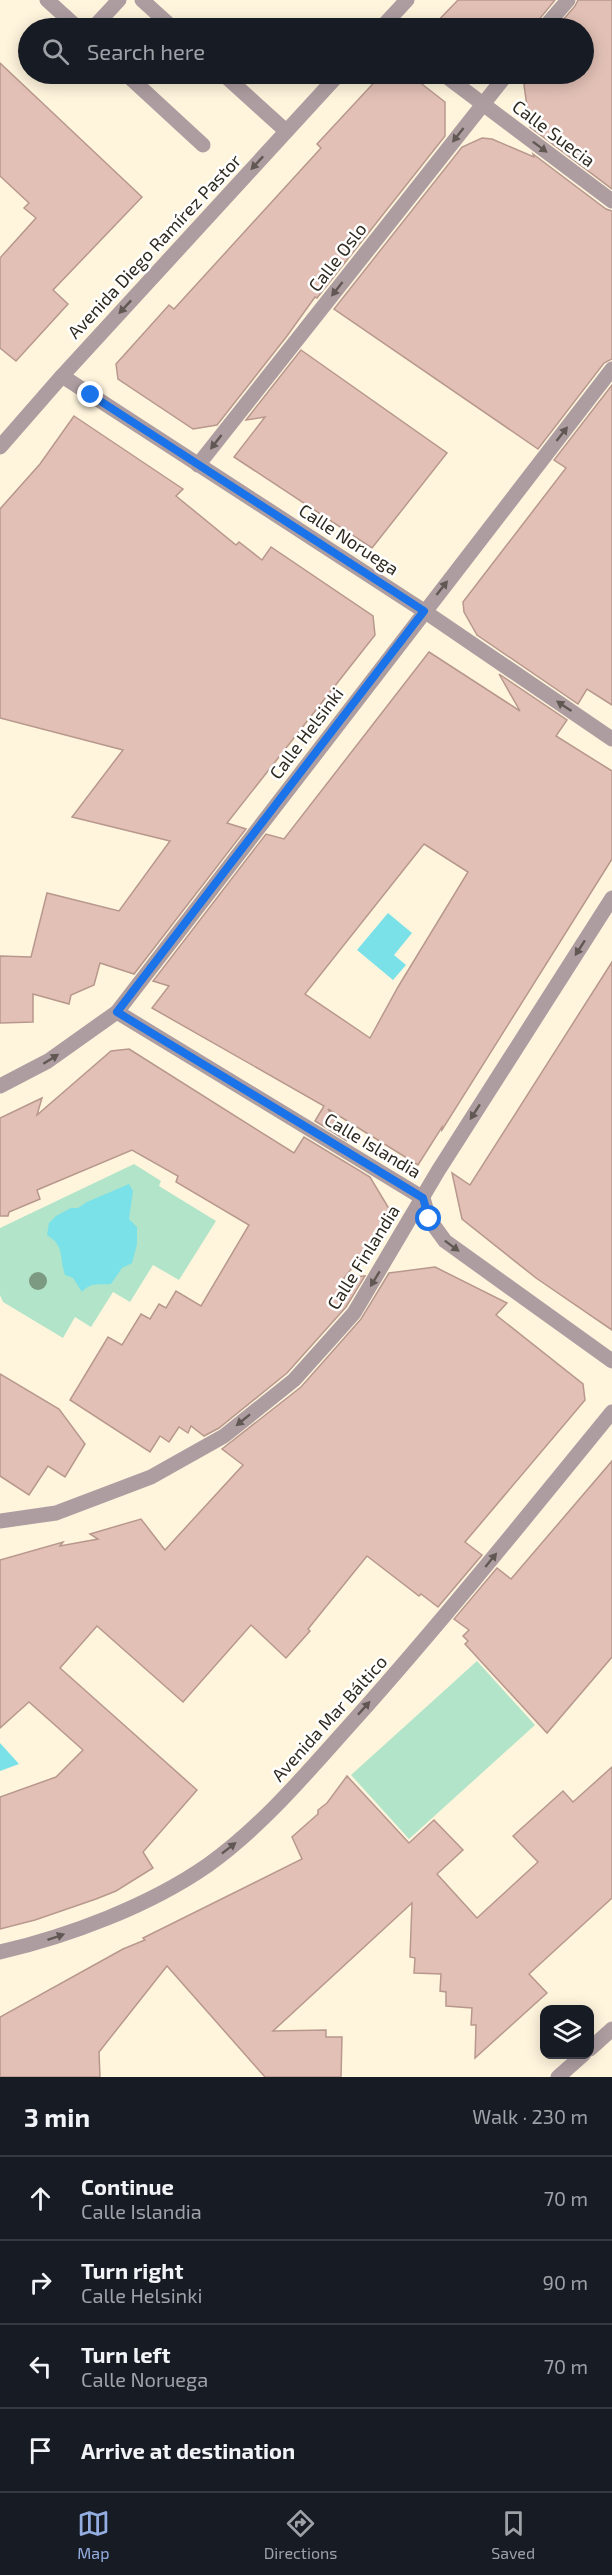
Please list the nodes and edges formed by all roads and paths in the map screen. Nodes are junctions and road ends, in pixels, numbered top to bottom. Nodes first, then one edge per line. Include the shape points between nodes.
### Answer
1 (47, 0) edge
2 (119, 0) edge
3 (142, 0) edge
4 (407, 0) edge
5 (568, 0) edge
6 (67, 18) edge
7 (102, 18) edge
8 (162, 18) edge
9 (391, 18) edge
10 (553, 18) edge
11 (137, 84) edge
12 (234, 84) edge
13 (330, 84) edge
14 (456, 84) edge
15 (499, 84) edge
16 (483, 104) junction
17 (286, 131) junction
18 (204, 145) dead end
19 (612, 201) edge
20 (612, 369) edge
21 (62, 376) junction
22 (0, 447) edge
23 (198, 465) junction
24 (424, 611) junction
25 (612, 739) edge
26 (612, 898) edge
27 (117, 1012) junction
28 (0, 1086) edge
29 (423, 1198) junction
30 (612, 1361) edge
31 (612, 1412) edge
32 (0, 1521) edge
33 (0, 1952) edge
34 (612, 2029) edge
35 (594, 2045) edge
36 (579, 2059) edge
37 (558, 2077) edge

1 - 6 street
2 - 7 street
3 - 8 street
4 - 9 street
5 - 10 street
11 - 18 street
12 - 17 street
13 - 17 street, Avenida Diego Ramírez Pastor
14 - 16 street, Calle Suecia
15 - 16 street, Calle Oslo
16 -> 19 street, Calle Suecia
16 -> 23 street, Calle Oslo
17 -> 21 street, Avenida Diego Ramírez Pastor
24 -> 20 street, Calle Helsinki
21 - 22 street, Avenida Diego Ramírez Pastor
21 - 23 street, Calle Noruega
23 - 24 street, Calle Noruega
25 -> 24 street, Calle Noruega
24 - 27 street, Calle Helsinki
26 -> 29 street, Calle Finlandia
28 -> 27 street, Calle Helsinki via 48,1061
27 - 29 street, Calle Islandia
29 -> 30 street, Calle Islandia via 429,1219 445,1241
29 -> 32 street, Calle Finlandia via 354,1313 294,1380 224,1436 152,1477 56,1513
33 -> 31 street, Avenida Mar Báltico via 93,1925 150,1898 207,1866 252,1830 436,1628
34 - 35 street
36 - 37 street

